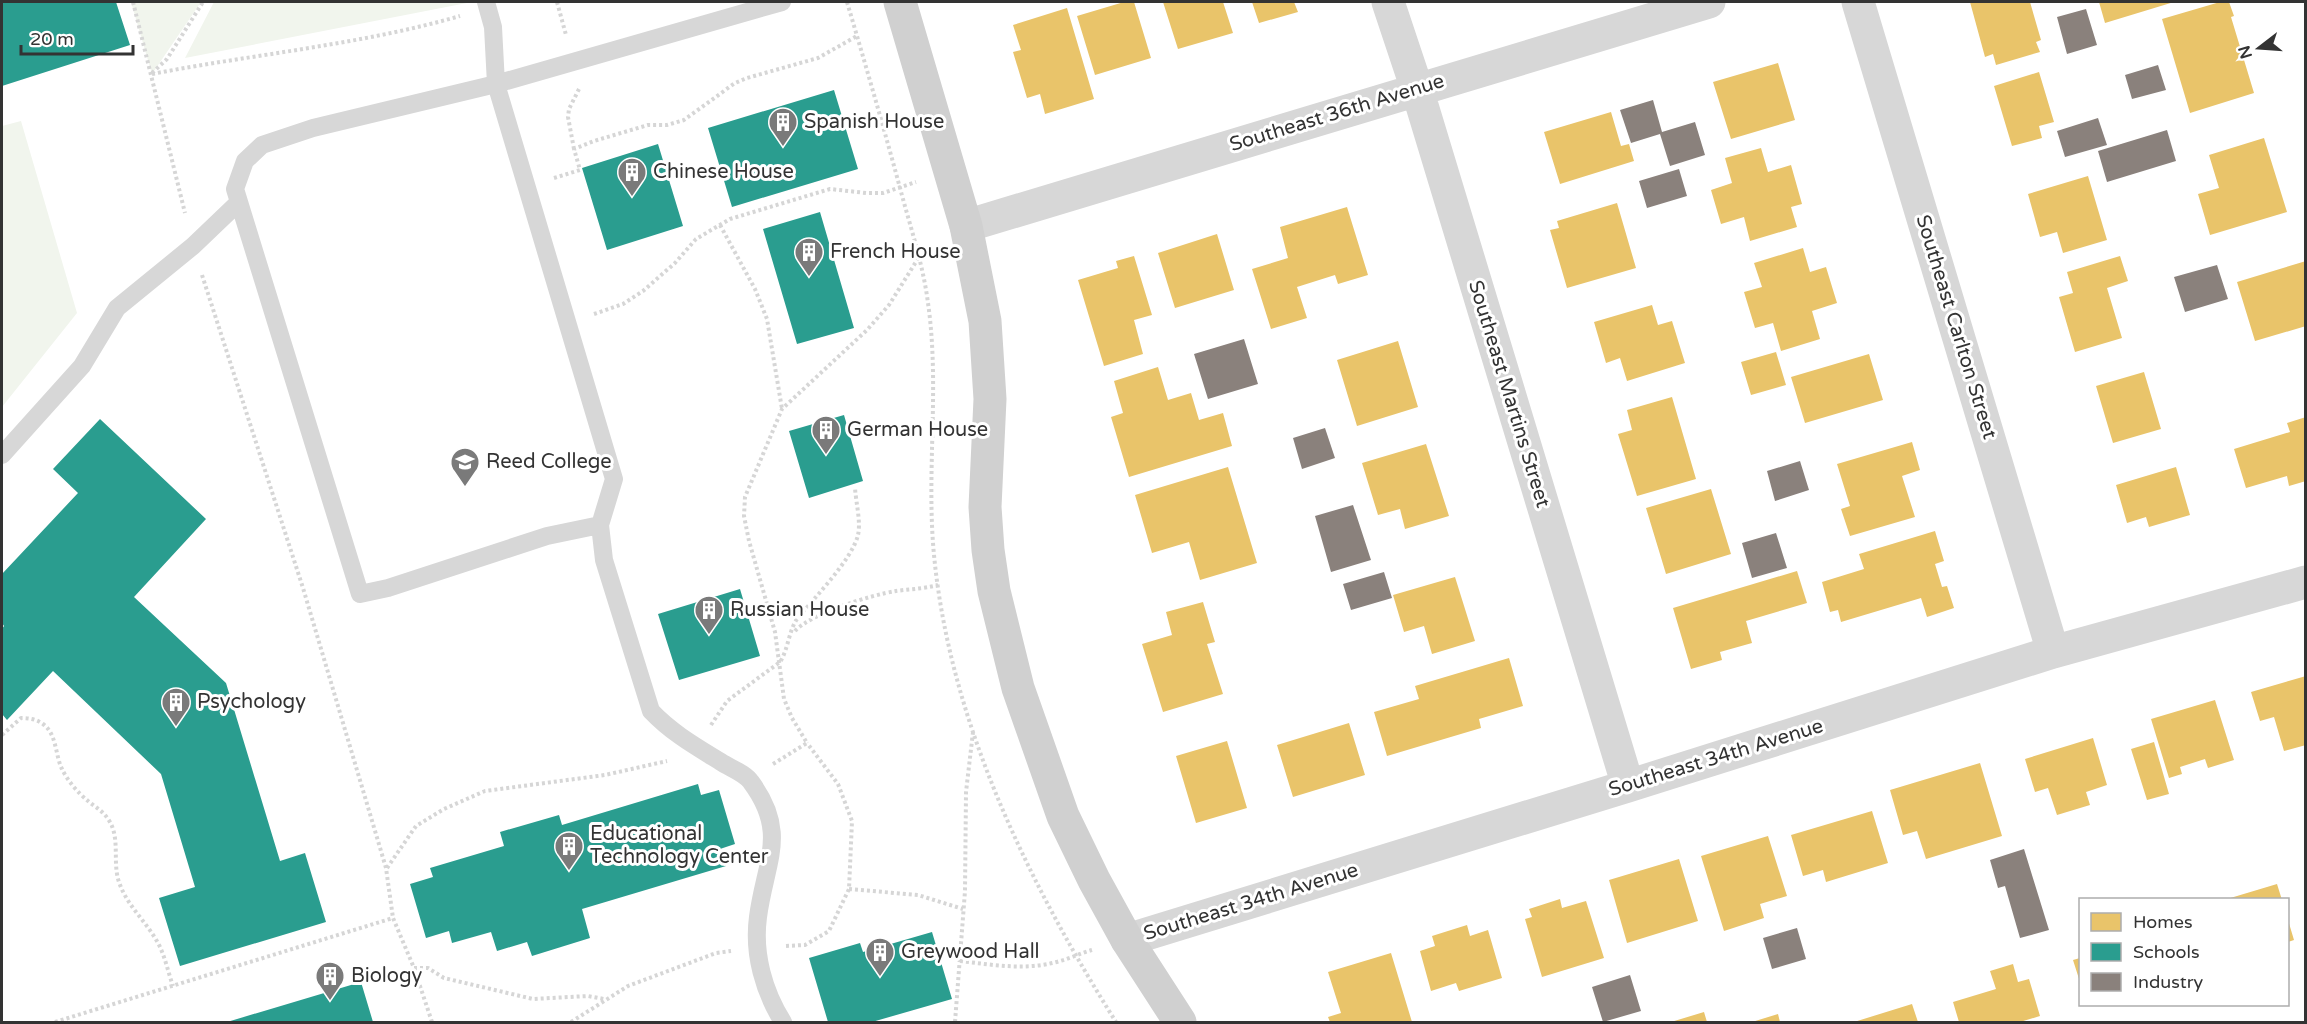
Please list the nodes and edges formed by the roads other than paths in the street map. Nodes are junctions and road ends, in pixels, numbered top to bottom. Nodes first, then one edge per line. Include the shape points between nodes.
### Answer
1 (782, 2) edge
2 (900, 2) edge
3 (1388, 2) edge
4 (1709, 2) edge
5 (1858, 2) edge
6 (486, 5) edge
7 (496, 84) junction
8 (1417, 90) junction
9 (239, 202) junction
10 (966, 226) junction
11 (2, 455) edge
12 (600, 525) junction
13 (2306, 582) edge
14 (2053, 652) junction
15 (1628, 786) junction
16 (1127, 940) junction
17 (783, 1023) edge
18 (1180, 1023) edge

1 - 7 lane
2 - 10 main road
3 - 8 street, Southeast Martins Street
4 - 8 street, Southeast 36th Avenue
5 - 14 street, Southeast Carlton Street
6 - 7 lane via 493,27
7 - 9 lane via 313,128 262,145 245,161 236,189
7 - 12 lane via 614,479
8 - 10 street, Southeast 36th Avenue
8 - 15 street, Southeast Martins Street
9 - 11 lane via 193,246 117,308 82,366
9 - 12 lane via 360,594 548,536
10 - 16 main road via 985,321 990,399 985,507 994,591 1005,640 1063,816
12 - 17 lane via 604,560 651,711 669,730 749,779 767,807 773,836 758,918 757,947 764,984
13 - 14 street, Southeast 34th Avenue
14 - 15 street, Southeast 34th Avenue
15 - 16 street, Southeast 34th Avenue
16 - 18 main road

